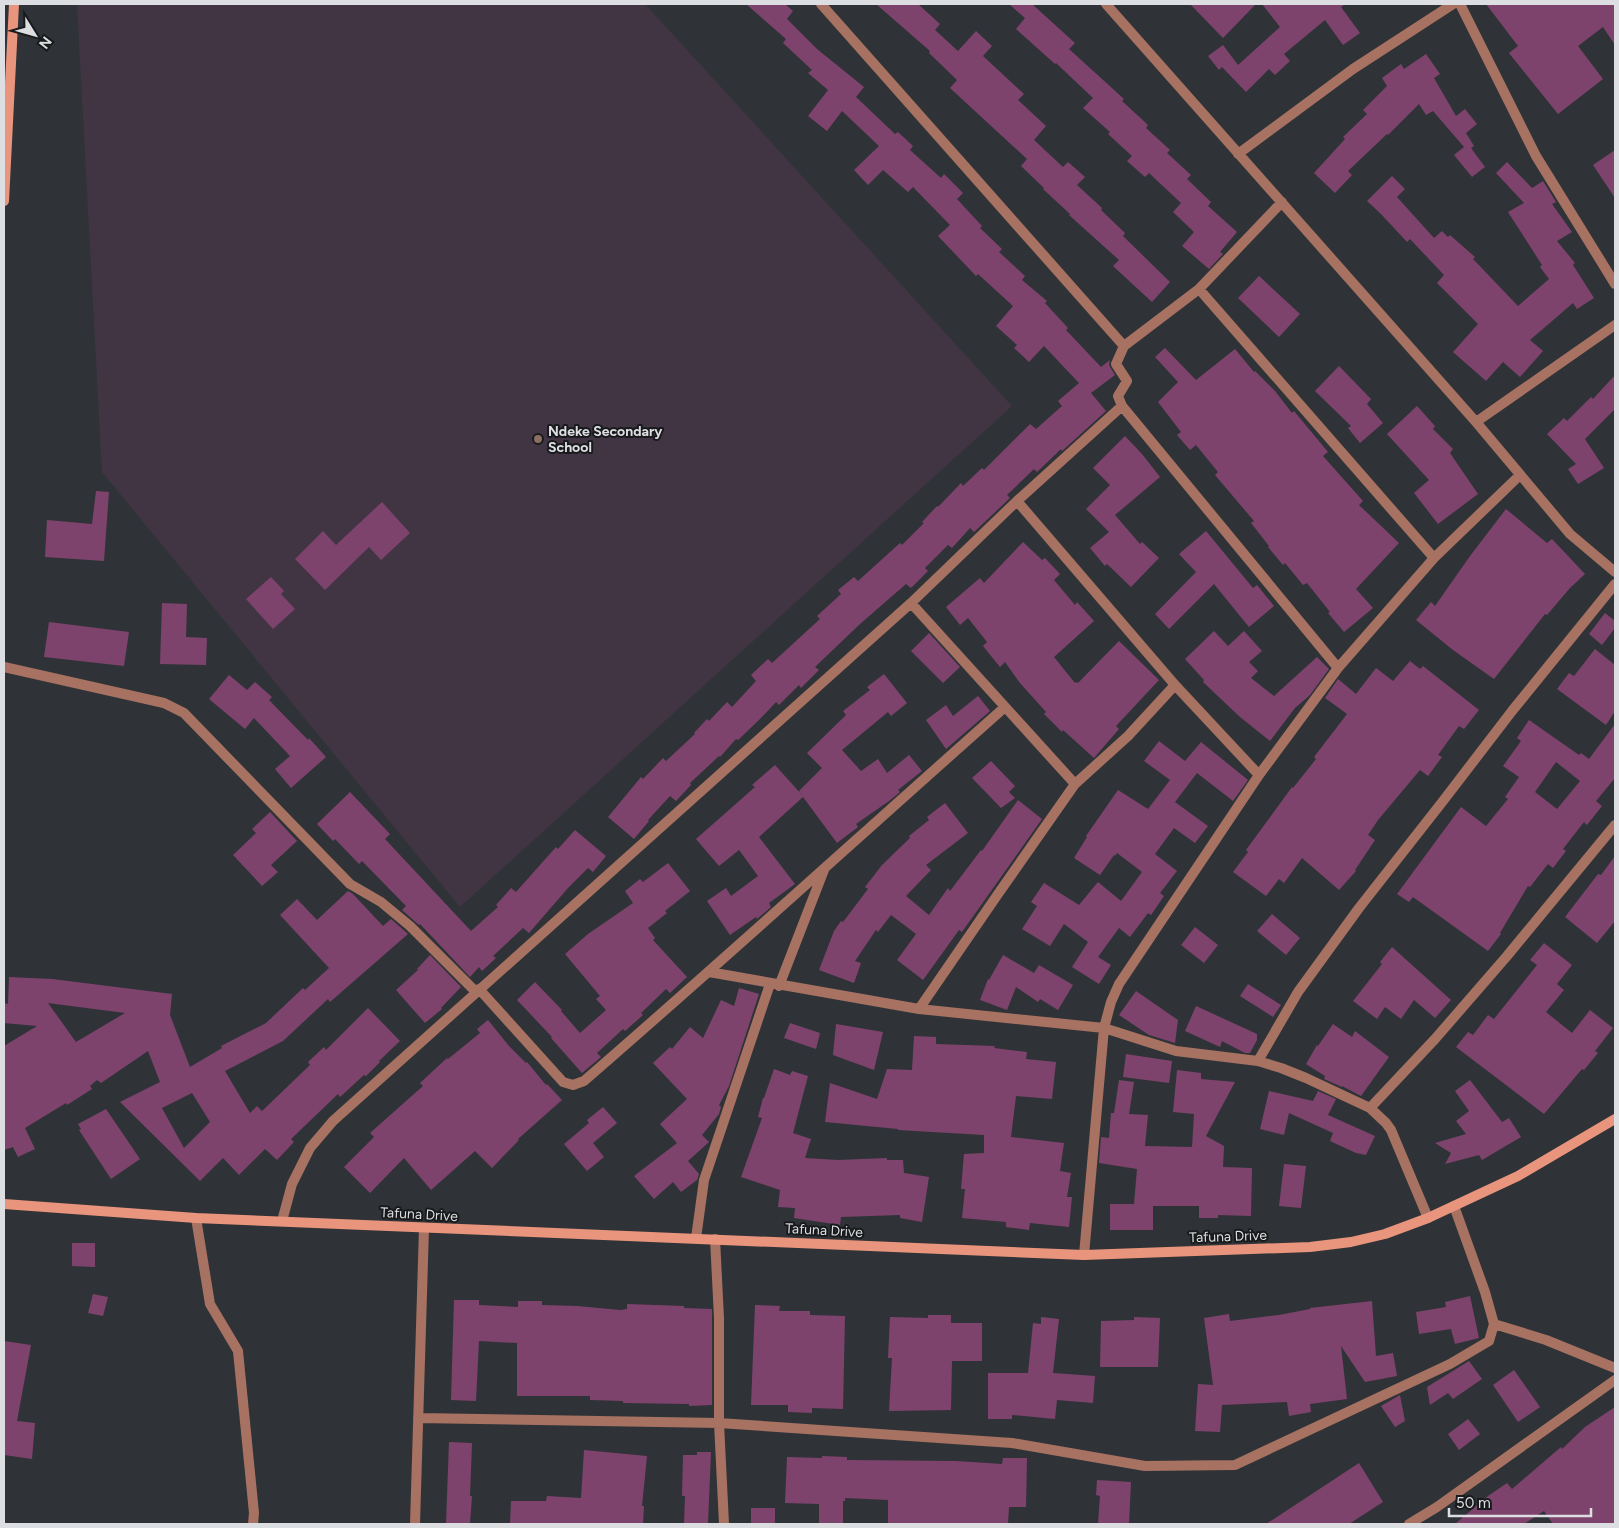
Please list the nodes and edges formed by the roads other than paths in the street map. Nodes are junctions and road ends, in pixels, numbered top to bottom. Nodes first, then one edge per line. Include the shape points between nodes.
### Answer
1 (14, 4) edge
2 (821, 4) edge
3 (1106, 4) edge
4 (1453, 4) edge
5 (1460, 4) edge
6 (1238, 154) junction
7 (4, 201) edge
8 (1282, 202) junction
9 (1615, 284) edge
10 (1199, 289) junction
11 (1615, 325) edge
12 (1124, 346) junction
13 (1122, 406) junction
14 (1476, 422) junction
15 (1520, 475) junction
16 (1016, 501) junction
17 (1434, 558) junction
18 (1615, 572) edge
19 (1615, 584) edge
20 (910, 603) junction
21 (4, 667) edge
22 (1338, 668) junction
23 (1175, 685) junction
24 (1005, 707) junction
25 (1260, 775) junction
26 (1075, 784) junction
27 (1615, 825) edge
28 (825, 867) junction
29 (709, 972) junction
30 (774, 985) junction
31 (478, 990) junction
32 (919, 1010) junction
33 (1104, 1028) junction
34 (1258, 1061) junction
35 (1370, 1108) junction
36 (1615, 1119) edge
37 (4, 1204) edge
38 (1454, 1206) junction
39 (196, 1218) junction
40 (1428, 1218) junction
41 (282, 1221) junction
42 (424, 1228) junction
43 (696, 1238) junction
44 (715, 1239) junction
45 (1084, 1255) junction
46 (1494, 1324) junction
47 (1615, 1368) edge
48 (1615, 1380) edge
49 (418, 1418) junction
50 (719, 1423) junction
51 (253, 1524) edge
52 (415, 1524) edge
53 (724, 1524) edge
54 (1409, 1524) edge

1 - 7 main road
2 - 12 street
3 - 6 street
4 - 6 street via 1353,69
5 - 9 street via 1536,156
6 - 8 street
8 - 10 street
8 - 14 street
10 - 12 street
10 - 17 street
11 - 14 street
12 - 13 street via 1116,364 1127,382 1118,396
13 - 16 street
13 - 22 street
14 - 15 street
15 - 17 street
15 - 18 street via 1570,534
16 - 20 street
16 - 23 street
17 - 22 street
19 - 34 street via 1358,908 1298,992
20 - 24 street
20 - 31 street
21 - 31 street via 164,703 184,713 350,884 381,902 410,926
22 - 25 street
23 - 25 street
23 - 26 street via 1128,736
24 - 26 street
24 - 28 street
25 - 33 street via 1119,984
26 - 32 street
27 - 35 street via 1436,1039
28 - 29 street
28 - 30 street
29 - 30 street
29 - 31 street via 584,1081 574,1085 563,1082
30 - 32 street
30 - 43 street via 704,1180
31 - 41 street via 333,1121 310,1148 292,1184
32 - 33 street
33 - 34 street via 1176,1051
33 - 45 street
34 - 35 street via 1306,1078
35 - 40 street via 1391,1130
36 - 38 main road, Tafuna Drive via 1518,1176
37 - 39 main road, Tafuna Drive
38 - 40 main road, Tafuna Drive
38 - 46 street
39 - 41 main road, Tafuna Drive
39 - 51 street via 210,1304 238,1351
40 - 45 main road, Tafuna Drive via 1376,1236 1310,1247
41 - 42 main road, Tafuna Drive
42 - 43 main road, Tafuna Drive
42 - 49 street
43 - 44 main road, Tafuna Drive
44 - 45 main road, Tafuna Drive
44 - 50 street
46 - 47 street via 1546,1340
46 - 50 street via 1489,1341 1450,1364 1235,1465 1145,1466 1012,1443
48 - 54 street
49 - 50 street
49 - 52 street
50 - 53 street

